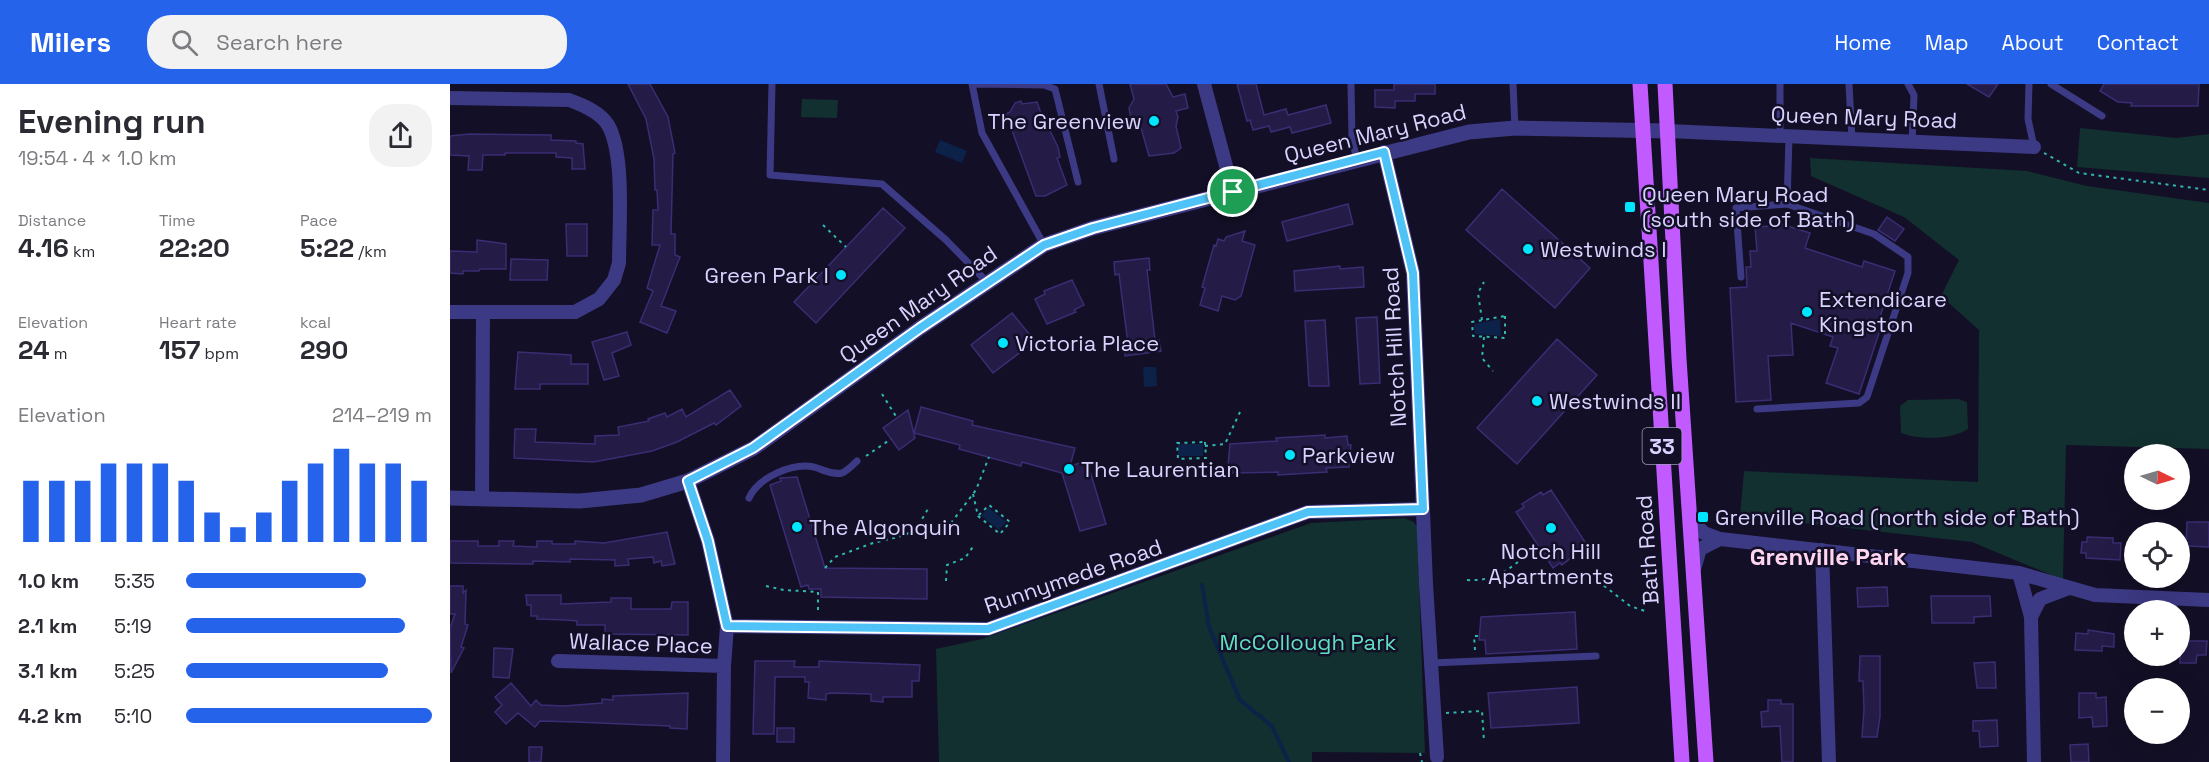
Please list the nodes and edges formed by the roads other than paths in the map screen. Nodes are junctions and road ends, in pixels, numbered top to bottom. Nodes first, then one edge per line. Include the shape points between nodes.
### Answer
1 (772, 84) edge
2 (974, 84) edge
3 (1099, 84) edge
4 (1204, 84) edge
5 (1351, 84) edge
6 (1513, 84) edge
7 (1640, 84) edge
8 (1665, 84) edge
9 (1780, 84) edge
10 (1849, 84) edge
11 (1908, 84) edge
12 (2029, 84) edge
13 (2051, 84) edge
14 (450, 98) edge
15 (2102, 116) dead end
16 (1515, 128) junction
17 (1641, 130) junction
18 (1668, 131) junction
19 (1785, 137) junction
20 (1852, 140) junction
21 (1912, 142) junction
22 (2034, 147) joint
23 (1384, 152) junction
24 (1114, 159) dead end
25 (1357, 160) junction
26 (1078, 182) dead end
27 (1233, 192) junction
28 (1787, 204) junction
29 (1044, 245) junction
30 (1741, 277) dead end
31 (987, 282) junction
32 (450, 312) edge
33 (483, 313) junction
34 (1757, 409) dead end
35 (857, 461) road end
36 (688, 481) junction
37 (450, 498) edge
38 (749, 498) dead end
39 (482, 499) junction
40 (1423, 509) junction
41 (1690, 519) junction
42 (1720, 539) junction
43 (1822, 550) junction
44 (1694, 570) junction
45 (2019, 573) junction
46 (2069, 588) junction
47 (2209, 600) edge
48 (2031, 617) junction
49 (727, 626) junction
50 (1596, 656) dead end
51 (558, 662) dead end
52 (1431, 663) junction
53 (724, 666) junction
54 (1437, 757) dead end
55 (723, 762) edge
56 (1682, 762) edge
57 (1706, 762) edge
58 (1829, 762) edge
59 (2034, 762) edge

1 - 31 lane via 770,175 882,183
2 - 26 lane via 1044,85 1055,89
2 - 29 lane via 982,133
3 - 24 lane
4 - 27 street
5 - 25 lane via 1352,139
6 - 16 lane
7 - 17 main road, Bath Road / 33
8 - 18 main road, Bath Road / 33
9 - 19 lane
10 - 20 lane
11 - 21 lane via 1914,95
12 - 22 lane via 2028,119
13 - 15 lane
14 - 33 street via 569,100 586,106 607,123 618,148 620,263 614,280 599,300 575,312
16 - 17 street, Queen Mary Road
16 - 23 street, Queen Mary Road via 1469,132
17 - 18 street, Queen Mary Road
17 - 56 main road, Bath Road / 33
18 - 19 street, Queen Mary Road
18 - 41 main road, Bath Road / 33
19 - 20 street, Queen Mary Road
19 - 28 lane
20 - 21 street, Queen Mary Road
21 - 22 street, Queen Mary Road
23 - 25 street, Queen Mary Road
23 - 40 street, Notch Hill Road via 1413,273
25 - 27 street, Queen Mary Road
27 - 29 street, Queen Mary Road via 1093,228
28 - 30 lane via 1736,208
28 - 34 lane via 1874,234 1908,257 1908,273 1867,397 1859,403
29 - 31 street, Queen Mary Road
31 - 36 street, Queen Mary Road via 753,448
32 - 33 street
33 - 39 street
35 - 38 lane via 844,473 812,466 786,470 754,488
36 - 39 street, Queen Mary Road via 641,495 580,501
36 - 49 street via 708,541
37 - 39 street, Queen Mary Road
40 - 49 street, Runnymede Road via 1308,512 988,629
40 - 52 street, Notch Hill Road
41 - 42 street via 1704,533
41 - 44 main road, Bath Road / 33
42 - 43 street
42 - 44 street via 1700,549
43 - 45 street
43 - 58 street
44 - 57 main road, Bath Road / 33
45 - 46 street
45 - 48 street
46 - 47 street via 2096,595
46 - 48 street via 2040,599
48 - 59 street
49 - 53 street
50 - 52 lane
51 - 53 street, Wallace Place
52 - 54 street, Notch Hill Road
53 - 55 street

